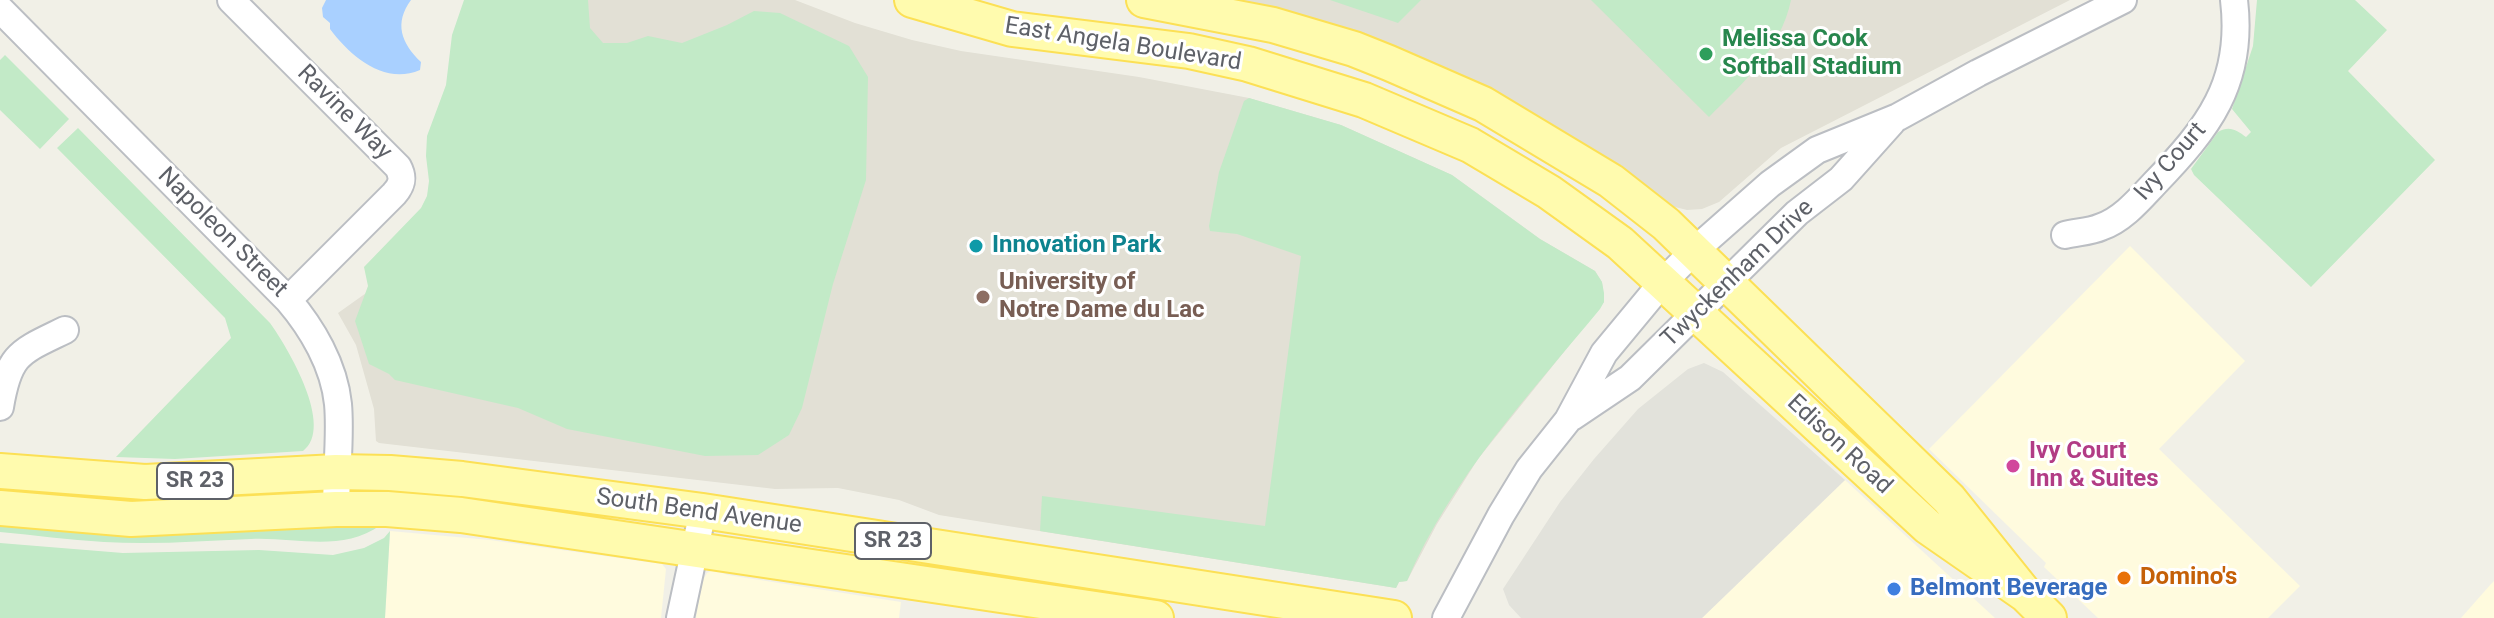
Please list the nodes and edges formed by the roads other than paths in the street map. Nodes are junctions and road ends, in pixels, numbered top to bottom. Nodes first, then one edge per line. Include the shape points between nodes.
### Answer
1 (231, 0) edge
2 (1144, 0) edge
3 (2123, 0) edge
4 (2234, 0) edge
5 (928, 3) edge
6 (8, 13) edge
7 (1898, 117) junction
8 (2065, 235) dead end
9 (1694, 251) junction
10 (1662, 283) junction
11 (1727, 283) junction
12 (288, 300) junction
13 (1696, 313) junction
14 (65, 330) dead end
15 (0, 407) edge
16 (1568, 420) junction
17 (0, 471) edge
18 (336, 472) junction
19 (0, 508) edge
20 (336, 509) junction
21 (703, 511) junction
22 (695, 548) junction
23 (1023, 561) junction
24 (2038, 607) edge
25 (1018, 608) edge
26 (680, 618) edge
27 (1156, 618) edge
28 (1394, 618) edge
29 (1446, 618) edge

1 - 12 street, Ravine Way via 401,174 394,194
2 - 9 main road, East Angela Boulevard via 1309,35 1483,104 1611,181
3 - 7 street, Twyckenham Drive
4 - 8 street, Ivy Court via 2238,29 2217,108 2185,152 2133,206 2102,227
5 - 10 main road, East Angela Boulevard via 1012,29 1189,51 1364,100 1497,160 1596,225
6 - 12 street, Napoleon Street
7 - 9 street, Twyckenham Drive via 1817,150
7 - 11 street, Twyckenham Drive via 1841,179 1797,213
9 - 10 street, Twyckenham Drive
9 - 11 main road, Edison Road
10 - 13 main road, Edison Road
10 - 16 street, Twyckenham Drive via 1604,353
11 - 13 street, Twyckenham Drive
11 - 24 main road, Edison Road via 1949,499
12 - 18 street, Napoleon Street via 312,331 332,379 338,404
13 - 16 street, Twyckenham Drive via 1630,378
13 - 24 main road, Edison Road via 1928,527
14 - 15 street via 16,358
16 - 29 street, Twyckenham Drive via 1529,469
17 - 18 main road, South Bend Avenue / SR 23 via 145,482
18 - 20 street, Napoleon Street
18 - 21 main road, South Bend Avenue / SR 23 via 462,479
19 - 20 main road, South Bend Avenue / SR 23 via 131,519
20 - 22 main road, South Bend Avenue / SR 23 via 461,515
21 - 22 street
21 - 23 main road, South Bend Avenue / SR 23
22 - 25 main road, South Bend Avenue / SR 23
22 - 26 street
23 - 25 street
23 - 28 main road, South Bend Avenue / SR 23
25 - 27 main road, South Bend Avenue / SR 23

